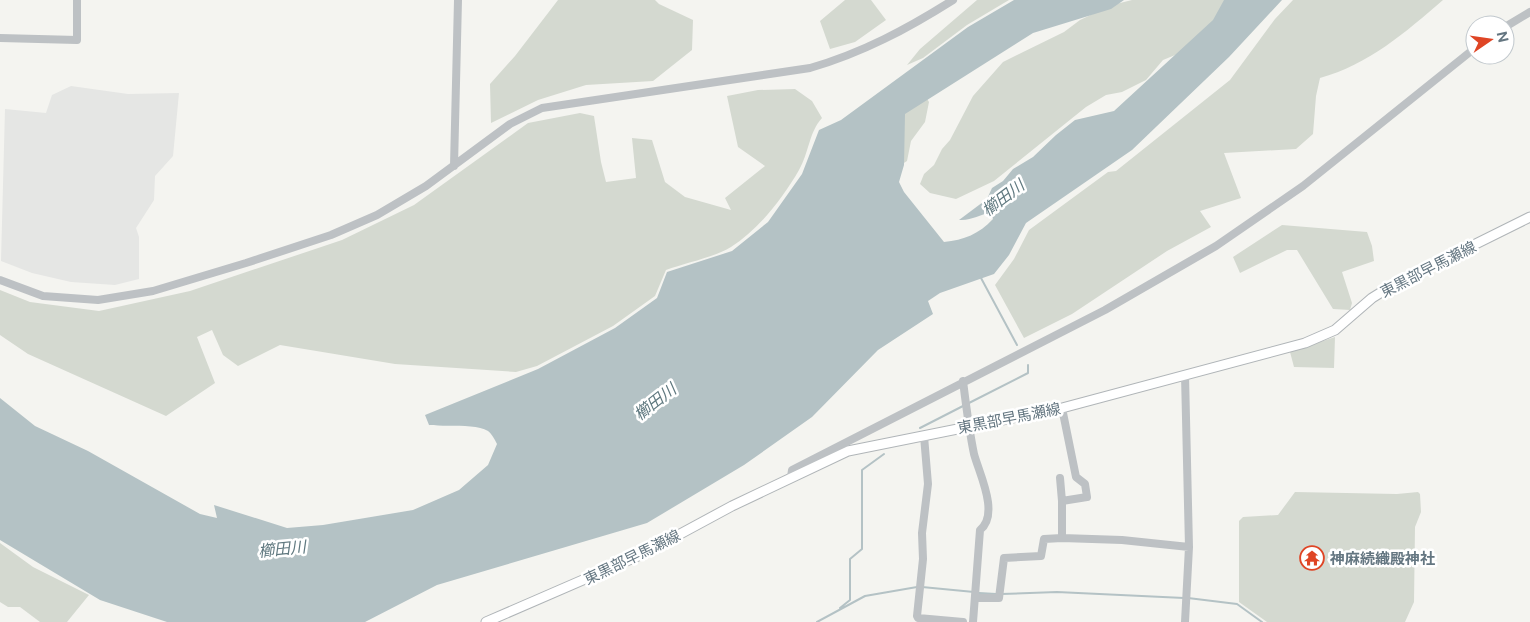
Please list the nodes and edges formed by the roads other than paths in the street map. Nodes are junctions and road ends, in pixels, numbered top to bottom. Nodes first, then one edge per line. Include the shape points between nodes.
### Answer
1 (77, 0) edge
2 (458, 0) edge
3 (953, 0) edge
4 (1530, 12) edge
5 (1515, 20) edge
6 (0, 38) edge
7 (1465, 56) edge
8 (454, 166) junction
9 (1530, 217) edge
10 (0, 280) edge
11 (1185, 375) junction
12 (963, 381) junction
13 (1062, 408) junction
14 (970, 422) junction
15 (924, 436) junction
16 (791, 477) junction
17 (1060, 478) dead end
18 (1062, 501) junction
19 (1062, 538) junction
20 (1189, 547) junction
21 (975, 594) junction
22 (486, 622) edge
23 (963, 622) edge
24 (973, 622) edge
25 (1185, 622) edge

1 - 6 street via 77,40
2 - 8 street
3 - 8 street via 878,43 810,68 542,108 510,124
4 - 5 street
7 - 12 street via 1303,186 1216,246 1105,310
8 - 10 street via 395,205 352,227 161,289 122,297 66,299 32,293
9 - 11 main road, 東黒部早馬瀬線 via 1393,285 1322,337
11 - 13 main road, 東黒部早馬瀬線
11 - 20 street
12 - 14 street
12 - 16 street via 792,470
13 - 14 main road, 東黒部早馬瀬線
13 - 18 street via 1076,477 1084,484 1087,497
14 - 15 main road, 東黒部早馬瀬線
14 - 21 street via 988,505 986,524 980,530
15 - 16 main road, 東黒部早馬瀬線 via 848,451
15 - 23 street via 928,478 918,618
16 - 22 main road, 東黒部早馬瀬線 via 645,553
17 - 18 street
18 - 19 street
19 - 20 street
19 - 21 street via 1044,539 1039,557 1004,558 999,598
20 - 25 street
21 - 24 street

